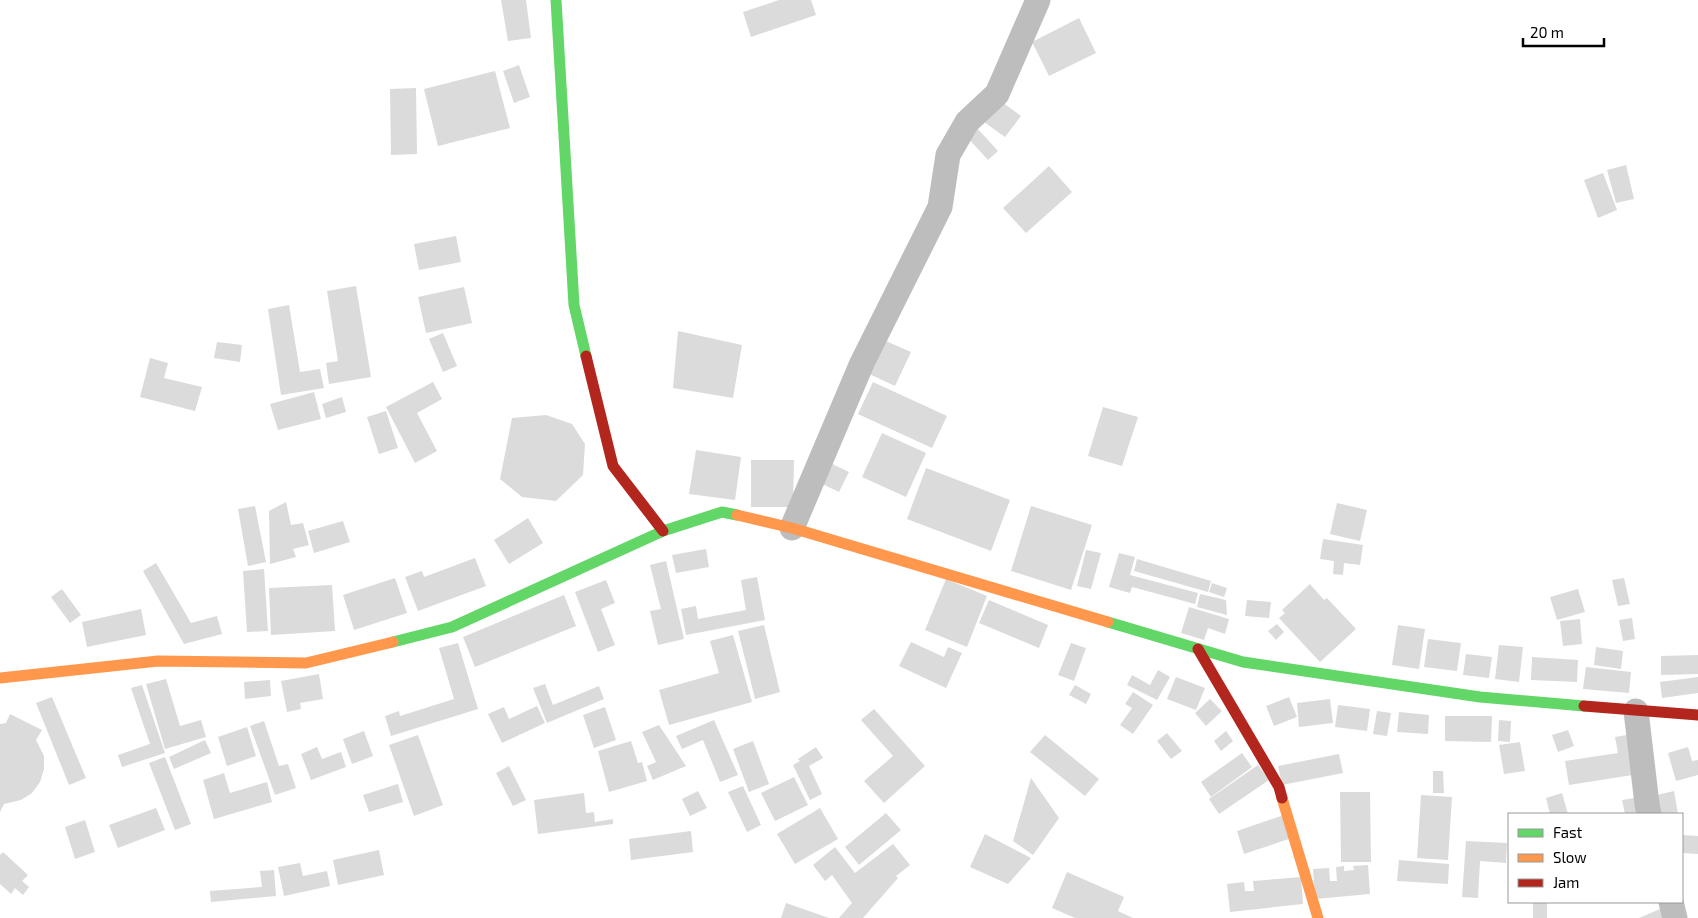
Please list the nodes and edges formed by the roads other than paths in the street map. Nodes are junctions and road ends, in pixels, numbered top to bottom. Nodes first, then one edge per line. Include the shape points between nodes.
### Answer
1 (556, 0) edge
2 (1038, 0) edge
3 (792, 528) junction
4 (663, 531) junction
5 (1198, 649) junction
6 (0, 678) edge
7 (1636, 711) junction
8 (1698, 715) edge
9 (1649, 813) edge
10 (1671, 903) edge
11 (1318, 918) edge
12 (1675, 918) edge

1 - 4 street via 574,304 613,466
2 - 3 street via 997,94 967,122 948,155 940,207 862,364
3 - 4 street via 722,512
3 - 5 street
4 - 6 street via 452,627 306,663 158,662
5 - 7 street via 1243,662 1470,696
5 - 11 street via 1279,787
7 - 8 street
7 - 9 street
10 - 12 street

